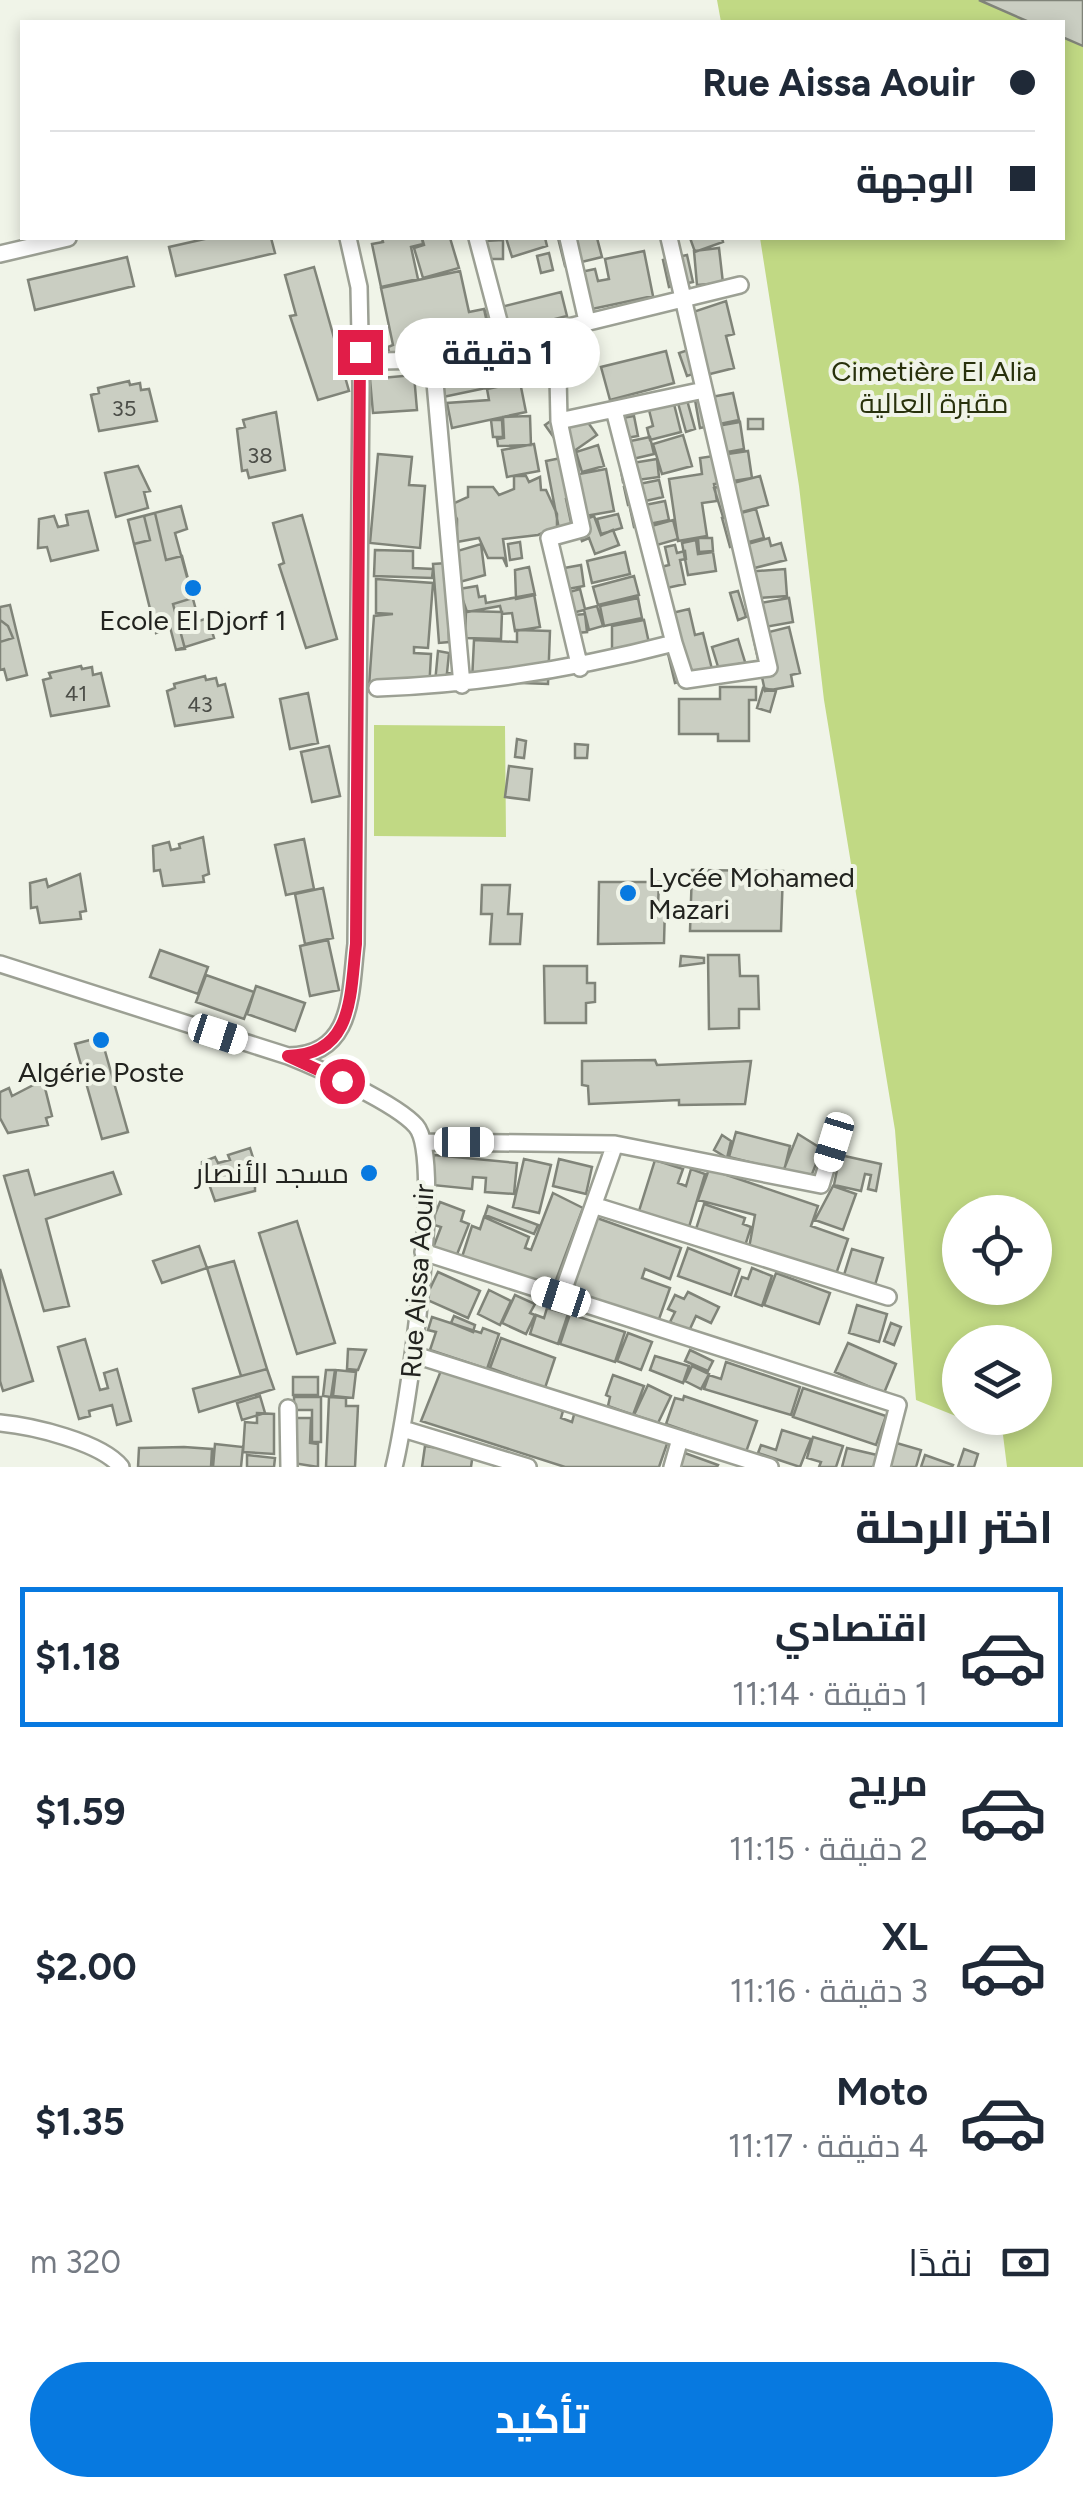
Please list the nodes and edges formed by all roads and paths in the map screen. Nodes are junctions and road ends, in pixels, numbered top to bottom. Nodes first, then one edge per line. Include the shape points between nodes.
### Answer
1 (60, 240) edge
2 (348, 240) edge
3 (478, 240) edge
4 (568, 240) edge
5 (671, 240) edge
6 (0, 254) edge
7 (740, 285) dead end
8 (686, 297) junction
9 (587, 321) junction
10 (557, 330) junction
11 (505, 344) junction
12 (434, 360) junction
13 (380, 361) dead end
14 (704, 390) junction
15 (614, 410) junction
16 (559, 421) junction
17 (674, 643) junction
18 (580, 668) junction
19 (462, 685) junction
20 (378, 688) dead end
21 (0, 964) edge
22 (288, 1056) junction
23 (426, 1142) junction
24 (834, 1142) dead end
25 (615, 1144) junction
26 (596, 1206) junction
27 (423, 1252) junction
28 (561, 1297) junction
29 (888, 1297) dead end
30 (414, 1356) junction
31 (288, 1408) dead end
32 (0, 1423) edge
33 (403, 1429) junction
34 (680, 1438) junction
35 (122, 1467) edge
36 (289, 1467) edge
37 (394, 1467) edge
38 (528, 1467) edge
39 (672, 1467) edge
40 (770, 1467) edge
41 (882, 1467) edge

1 - 6 street
2 - 22 street via 359,287 362,472 356,944 341,1030 309,1056
3 - 11 street
4 - 9 street
5 - 8 street
7 - 8 street
8 - 9 street
8 - 14 street
9 - 10 street
10 - 11 street
10 - 16 street
11 - 12 street
12 - 13 street
12 - 19 street
14 - 15 street
14 - 17 street via 768,667 686,680
15 - 16 street
15 - 17 street
16 - 18 street via 582,529 549,538
17 - 18 street
18 - 19 street
19 - 20 street
21 - 22 street
22 - 23 street via 401,1115
23 - 25 street
23 - 27 street, Rue Aissa Aouir
24 - 25 street via 820,1185
25 - 26 street
26 - 28 street
26 - 29 street
27 - 28 street
27 - 30 street, Rue Aissa Aouir
28 - 41 street via 898,1406
30 - 33 street, Rue Aissa Aouir
30 - 34 street
31 - 36 street
32 - 35 street via 63,1436
33 - 37 street, Rue Aissa Aouir
33 - 38 street
34 - 39 street
34 - 40 street

